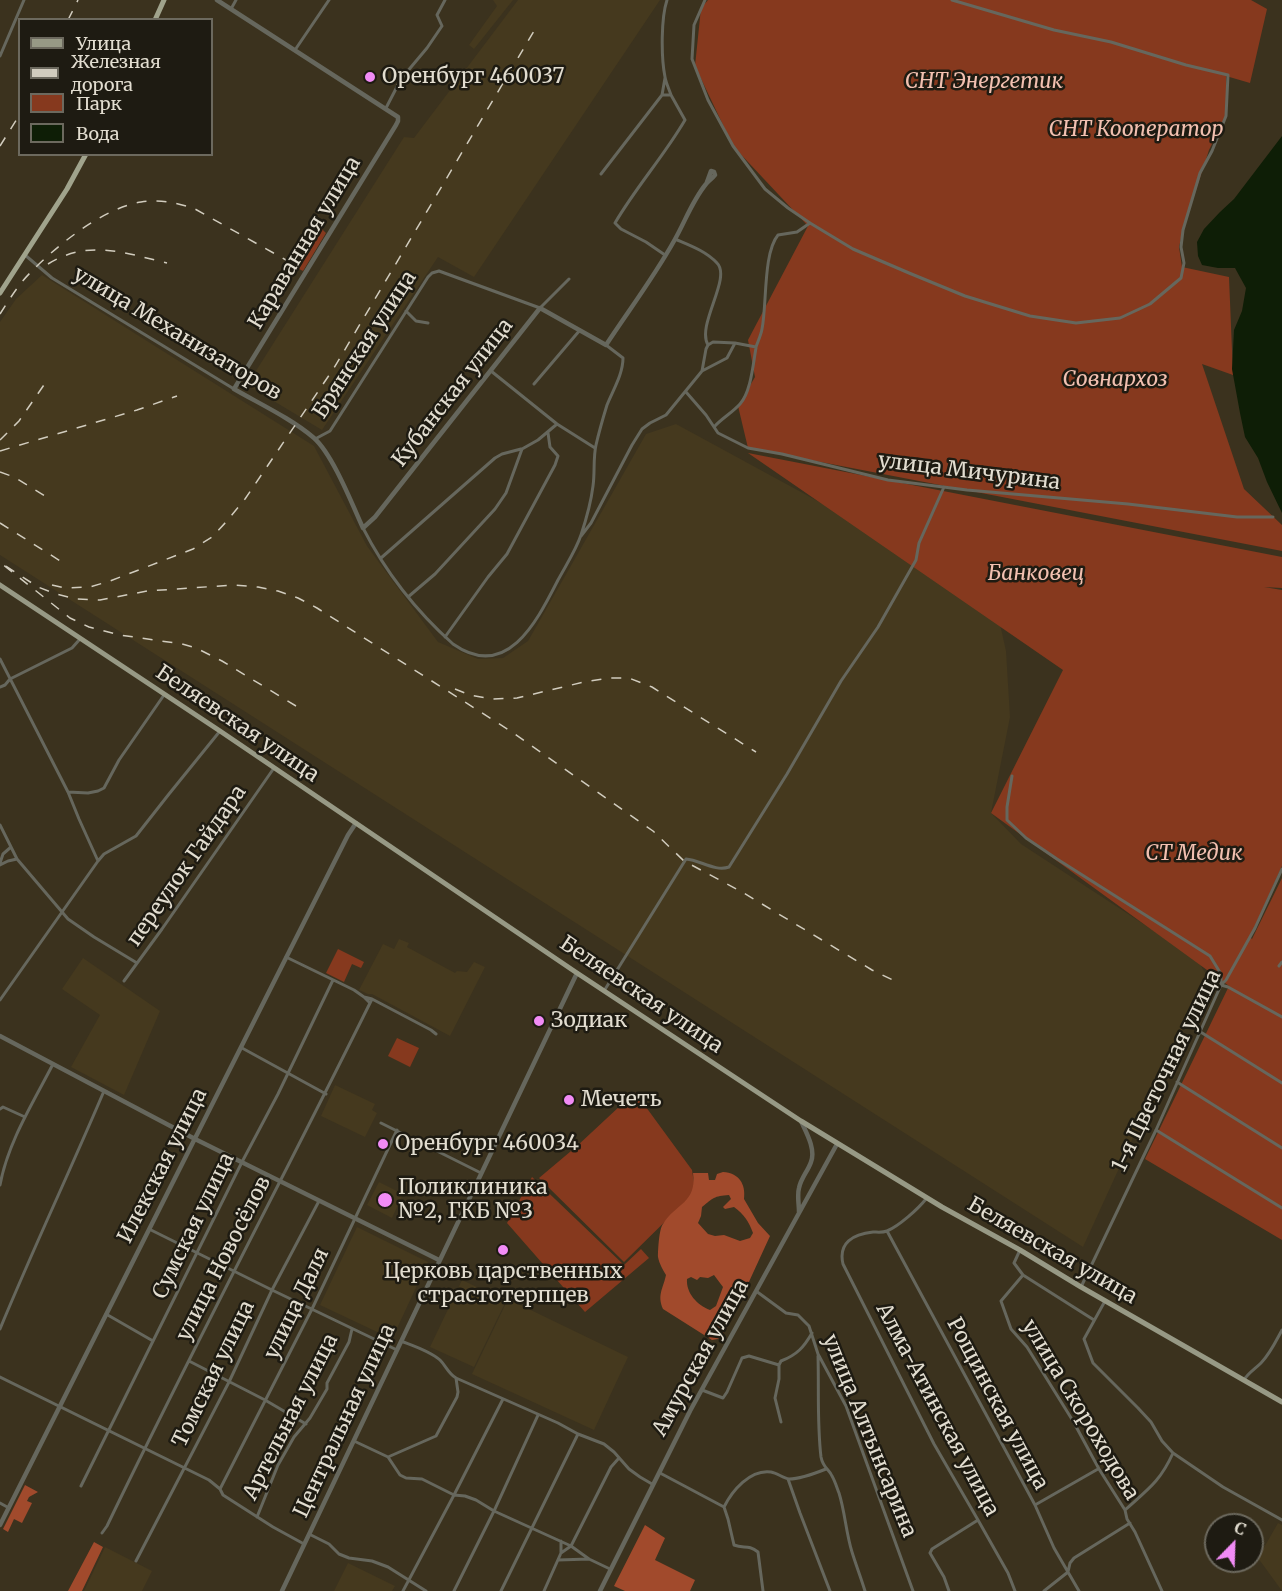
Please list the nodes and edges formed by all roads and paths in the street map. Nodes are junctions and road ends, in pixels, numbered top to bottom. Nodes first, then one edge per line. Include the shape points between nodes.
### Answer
1 (24, 0) edge
2 (164, 0) edge
3 (217, 0) edge
4 (236, 0) edge
5 (329, 0) edge
6 (445, 0) edge
7 (666, 0) edge
8 (705, 0) edge
9 (952, 0) edge
10 (231, 9) junction
11 (156, 18) edge
12 (295, 50) junction
13 (0, 56) edge
14 (665, 78) junction
15 (662, 95) junction
16 (671, 95) junction
17 (386, 108) junction
18 (85, 156) edge
19 (601, 174) dead end
20 (707, 183) dead end
21 (810, 223) junction
22 (675, 239) junction
23 (25, 255) junction
24 (665, 255) junction
25 (569, 279) dead end
26 (0, 293) edge
27 (540, 308) junction
28 (406, 310) junction
29 (428, 323) dead end
30 (580, 330) junction
31 (735, 342) junction
32 (606, 345) junction
33 (708, 345) junction
34 (756, 347) junction
35 (491, 371) junction
36 (702, 371) junction
37 (534, 384) dead end
38 (234, 389) junction
39 (686, 392) junction
40 (557, 424) junction
41 (714, 427) junction
42 (548, 433) junction
43 (315, 439) junction
44 (595, 448) junction
45 (522, 449) junction
46 (944, 487) junction
47 (1273, 517) dead end
48 (363, 528) junction
49 (581, 536) junction
50 (381, 559) junction
51 (0, 585) edge
52 (408, 597) junction
53 (445, 637) junction
54 (80, 639) junction
55 (0, 659) edge
56 (10, 679) junction
57 (0, 687) edge
58 (164, 695) junction
59 (220, 731) junction
60 (274, 768) junction
61 (1012, 776) dead end
62 (68, 792) junction
63 (356, 822) junction
64 (0, 825) edge
65 (11, 847) junction
66 (17, 859) junction
67 (98, 861) junction
68 (0, 864) edge
69 (1282, 869) edge
70 (62, 911) junction
71 (286, 957) junction
72 (1282, 962) edge
73 (138, 963) junction
74 (1279, 966) dead end
75 (577, 973) junction
76 (333, 980) junction
77 (124, 981) dead end
78 (1221, 985) junction
79 (604, 991) junction
80 (364, 997) junction
81 (372, 999) junction
82 (0, 1000) edge
83 (370, 1003) junction
84 (1282, 1017) edge
85 (1199, 1031) junction
86 (436, 1034) dead end
87 (0, 1036) edge
88 (242, 1047) junction
89 (53, 1064) junction
90 (288, 1072) junction
91 (1177, 1082) junction
92 (1282, 1083) edge
93 (104, 1091) junction
94 (326, 1094) junction
95 (0, 1109) edge
96 (25, 1117) junction
97 (801, 1121) junction
98 (381, 1123) dead end
99 (397, 1130) junction
100 (1156, 1130) junction
101 (195, 1139) junction
102 (837, 1144) junction
103 (1282, 1148) edge
104 (242, 1162) junction
105 (481, 1173) junction
106 (280, 1182) junction
107 (0, 1185) edge
108 (927, 1198) junction
109 (319, 1201) junction
110 (1282, 1208) edge
111 (799, 1215) junction
112 (355, 1219) junction
113 (149, 1229) junction
114 (886, 1231) junction
115 (1020, 1250) junction
116 (198, 1253) junction
117 (439, 1260) junction
118 (235, 1272) junction
119 (1023, 1275) junction
120 (1081, 1287) junction
121 (272, 1290) junction
122 (756, 1292) junction
123 (1106, 1301) junction
124 (312, 1309) junction
125 (106, 1314) junction
126 (1094, 1320) junction
127 (0, 1329) edge
128 (352, 1329) junction
129 (1282, 1330) edge
130 (812, 1333) junction
131 (153, 1341) junction
132 (401, 1341) junction
133 (397, 1350) junction
134 (818, 1354) junction
135 (188, 1361) junction
136 (780, 1365) junction
137 (0, 1377) edge
138 (456, 1378) junction
139 (1244, 1380) junction
140 (229, 1382) junction
141 (702, 1390) junction
142 (502, 1399) junction
143 (265, 1400) junction
144 (1282, 1402) edge
145 (60, 1405) junction
146 (538, 1415) junction
147 (781, 1422) dead end
148 (306, 1424) junction
149 (108, 1430) junction
150 (578, 1434) junction
151 (354, 1441) junction
152 (145, 1448) junction
153 (1173, 1453) junction
154 (388, 1457) junction
155 (619, 1458) junction
156 (185, 1467) junction
157 (826, 1469) junction
158 (1099, 1469) junction
159 (658, 1472) junction
160 (788, 1479) junction
161 (652, 1484) junction
162 (81, 1486) dead end
163 (220, 1489) junction
164 (454, 1495) junction
165 (0, 1503) edge
166 (1035, 1505) junction
167 (724, 1507) junction
168 (9, 1508) junction
169 (1125, 1510) junction
170 (494, 1511) junction
171 (257, 1517) junction
172 (978, 1520) junction
173 (1282, 1521) edge
174 (1130, 1523) junction
175 (0, 1525) edge
176 (533, 1527) junction
177 (102, 1533) dead end
178 (309, 1534) junction
179 (561, 1541) junction
180 (304, 1544) junction
181 (571, 1546) junction
182 (561, 1553) junction
183 (589, 1559) junction
184 (558, 1560) junction
185 (136, 1561) dead end
186 (610, 1569) junction
187 (1068, 1572) junction
188 (409, 1580) junction
189 (282, 1591) edge
190 (403, 1591) edge
191 (426, 1591) edge
192 (454, 1591) edge
193 (501, 1591) edge
194 (544, 1591) edge
195 (600, 1591) edge
196 (764, 1591) edge
197 (830, 1591) edge
198 (865, 1591) edge
199 (913, 1591) edge
200 (949, 1591) edge
201 (1015, 1591) edge
202 (1044, 1591) edge
203 (1080, 1591) edge
204 (1162, 1591) edge

1 - 13 street
2 - 11 highway
3 - 10 street
4 - 10 street
5 - 12 street
6 - 17 street via 437,15 442,26 401,79
7 - 14 street
8 - 21 street via 694,25 692,59 708,100 733,146 765,189
9 - 21 street via 1228,75 1226,116 1200,173 1183,230 1181,278 1150,304 1120,318 1076,324 1030,316 965,296 853,249
10 - 12 street
12 - 17 street
14 - 15 street
14 - 16 street
15 - 16 street
15 - 19 street
16 - 24 street via 685,120 615,223
17 - 38 street, Караванная улица via 395,113 398,121
18 - 23 highway
20 - 22 street
21 - 34 street via 797,232 778,234 773,240
22 - 24 street
22 - 33 street via 701,251 721,270 705,330
23 - 26 highway
23 - 38 street, улица Механизаторов via 52,278
24 - 32 street
25 - 27 street, Кубанская улица
27 - 28 street, Брянская улица via 439,271 428,277
27 - 30 street, Брянская улица
27 - 35 street, Кубанская улица
28 - 29 street via 416,321
28 - 43 street, Брянская улица via 330,432
30 - 32 street, Брянская улица
30 - 37 street
31 - 33 street
31 - 34 street
31 - 36 street via 727,358
32 - 44 street via 622,358 623,366
33 - 36 street
34 - 41 street via 745,398
35 - 40 street
35 - 48 street, Кубанская улица
36 - 39 street
38 - 43 street, улица Механизаторов
39 - 41 street, улица Мичурина
39 - 49 street via 666,415 642,429
40 - 42 street
40 - 44 street
41 - 46 street, улица Мичурина via 718,433 748,448 888,480
42 - 45 street
42 - 53 street via 550,447 558,456 555,465 507,554
43 - 48 street via 328,456
44 - 49 street via 593,487
45 - 50 street via 495,458
45 - 52 street via 506,493 495,509 435,574
46 - 47 street, улица Мичурина via 1237,517
46 - 79 street via 919,543 916,560 889,608 729,867 686,859
48 - 50 street
49 - 53 street via 522,639 501,653 482,656 462,651
50 - 52 street
51 - 54 main road, Беляевская улица
52 - 53 street
54 - 56 street via 72,648
54 - 58 main road, Беляевская улица
55 - 56 street
56 - 57 street
56 - 62 street
58 - 59 main road, Беляевская улица
58 - 62 street via 104,788 98,792
59 - 60 main road, Беляевская улица
59 - 67 street via 136,836
60 - 63 main road, Беляевская улица
60 - 73 street, переулок Гайдара
61 - 78 street via 1007,820 1057,859 1210,956 1221,974
62 - 67 street
63 - 71 street, Илекская улица
63 - 75 main road, Беляевская улица
64 - 65 street
65 - 66 street
65 - 68 street
66 - 68 street
66 - 70 street
67 - 70 street
69 - 78 street, 1-я Цветочная улица via 1250,938
70 - 73 street via 94,937
70 - 82 street
71 - 76 street
71 - 88 street, Илекская улица
72 - 74 street
73 - 77 street, переулок Гайдара
75 - 79 main road, Беляевская улица
75 - 105 street, Центральная улица
76 - 80 street
76 - 90 street, Сумская улица
78 - 84 street
78 - 85 street, 1-я Цветочная улица
79 - 97 main road, Беляевская улица
80 - 81 street
80 - 83 street
81 - 83 street, улица Новосёлов
81 - 86 street
83 - 94 street, улица Новосёлов
85 - 91 street, 1-я Цветочная улица
85 - 92 street
87 - 89 street
88 - 90 street
88 - 101 street, Илекская улица
89 - 93 street
89 - 96 street
90 - 94 street
90 - 104 street, Сумская улица
91 - 100 street, 1-я Цветочная улица
91 - 103 street
93 - 101 street
93 - 127 street
94 - 106 street, улица Новосёлов
95 - 96 street
96 - 107 street via 3,1167
97 - 102 main road, Беляевская улица
97 - 111 street via 812,1161 798,1190
98 - 99 street
99 - 105 street
99 - 112 street, улица Даля
100 - 110 street
100 - 120 street, 1-я Цветочная улица
101 - 104 street
101 - 113 street, Илекская улица
102 - 108 main road, Беляевская улица
102 - 111 street, Амурская улица
104 - 106 street
104 - 116 street, Сумская улица
105 - 117 street, Центральная улица
106 - 109 street
106 - 118 street, улица Новосёлов
108 - 114 street via 916,1211
108 - 115 main road, Беляевская улица
109 - 112 street
109 - 121 street, Томская улица
111 - 122 street, Амурская улица
112 - 117 street
112 - 124 street, улица Даля
113 - 116 street
113 - 125 street, Илекская улица
114 - 166 street, Рощинская улица
114 - 172 street, Алма-Атинская улица via 854,1237 843,1248 843,1264 934,1444
115 - 119 street via 1014,1263
115 - 120 main road, Беляевская улица
116 - 118 street
116 - 131 street, Сумская улица
117 - 132 street, Центральная улица
118 - 121 street
118 - 135 street, улица Новосёлов
119 - 126 street
119 - 158 street, улица Скороходова via 1001,1301 1011,1329 1027,1347
120 - 123 main road, Беляевская улица
121 - 124 street
121 - 140 street, Томская улица
122 - 130 street, улица Алтынсарина via 786,1313 798,1315
122 - 141 street, Амурская улица
123 - 126 street
123 - 139 main road, Беляевская улица
124 - 128 street
124 - 143 street, улица Даля
125 - 131 street
125 - 145 street, Илекская улица
126 - 153 street via 1084,1339 1093,1364 1151,1422
128 - 133 street
128 - 148 street, Артельная улица via 327,1389
129 - 139 street via 1266,1357
130 - 134 street, улица Алтынсарина
130 - 136 street via 802,1350
131 - 149 street, Сумская улица
132 - 133 street, Центральная улица
132 - 138 street via 428,1352
133 - 151 street, Центральная улица
134 - 157 street via 819,1433
134 - 199 street, улица Алтынсарина via 846,1406
135 - 140 street
135 - 152 street, улица Новосёлов
136 - 141 street via 749,1356 742,1358 723,1398
136 - 147 street via 775,1398
137 - 145 street
138 - 142 street
138 - 154 street via 457,1397 436,1436
139 - 144 main road, Беляевская улица
140 - 143 street
140 - 156 street, Томская улица
141 - 159 street, Амурская улица
142 - 146 street
142 - 164 street
143 - 148 street
143 - 163 street, улица Даля
145 - 149 street
145 - 168 street, Илекская улица
146 - 150 street
146 - 170 street
148 - 171 street, Артельная улица via 278,1465
149 - 152 street
149 - 162 street, Сумская улица
150 - 155 street via 604,1444
150 - 176 street
151 - 154 street
151 - 178 street, Центральная улица
152 - 156 street
152 - 177 street, улица Новосёлов
153 - 169 street via 1154,1485
153 - 173 street
154 - 164 street via 400,1475 422,1479
155 - 161 street
155 - 181 street via 610,1467
156 - 163 street
156 - 185 street, Томская улица
157 - 160 street
157 - 198 street via 832,1474
158 - 166 street
158 - 169 street, улица Скороходова
159 - 161 street, Амурская улица
159 - 167 street
160 - 167 street via 759,1473 734,1491
160 - 197 street
161 - 186 street, Амурская улица
163 - 171 street
164 - 170 street via 465,1496
164 - 188 street
165 - 168 street
166 - 187 street, Рощинская улица
167 - 196 street via 734,1545 752,1547 758,1552
168 - 175 street, Илекская улица
169 - 174 street, улица Скороходова
170 - 176 street
170 - 192 street
171 - 180 street
172 - 200 street via 930,1553
172 - 201 street, Алма-Атинская улица
174 - 187 street via 1074,1558
174 - 204 street, улица Скороходова
176 - 179 street
176 - 193 street
178 - 180 street, Центральная улица
178 - 188 street via 339,1554 372,1561
179 - 181 street
179 - 182 street
180 - 189 street, Центральная улица
181 - 182 street
181 - 183 street
182 - 184 street
183 - 184 street
183 - 186 street
184 - 194 street
186 - 195 street, Амурская улица
187 - 202 street
187 - 203 street, Рощинская улица
188 - 190 street
188 - 191 street

